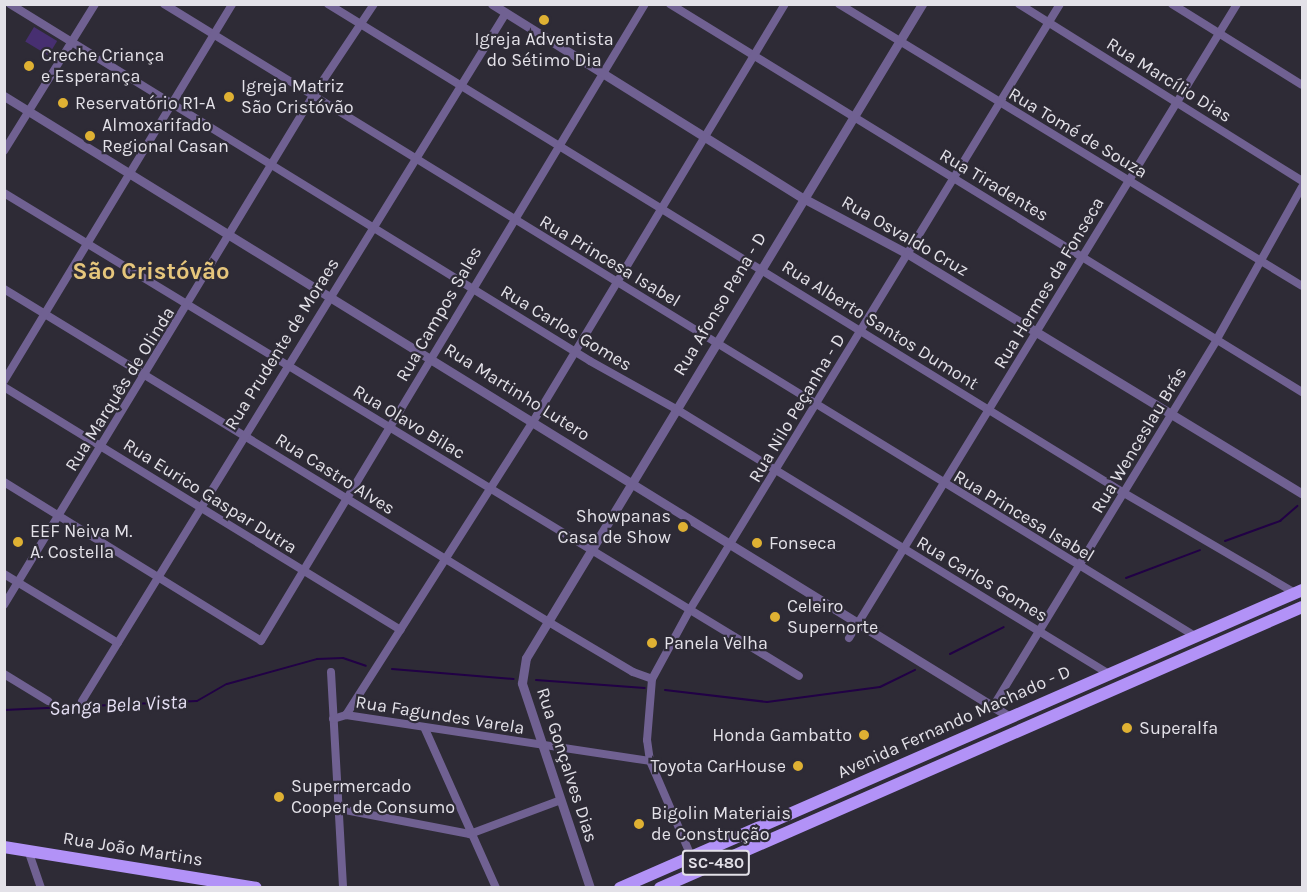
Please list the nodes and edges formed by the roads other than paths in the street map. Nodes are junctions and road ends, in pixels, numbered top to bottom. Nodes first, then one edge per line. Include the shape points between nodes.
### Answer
1 (10, 4) edge
2 (95, 4) edge
3 (164, 4) edge
4 (232, 4) edge
5 (328, 4) edge
6 (374, 4) edge
7 (492, 4) edge
8 (645, 4) edge
9 (670, 4) edge
10 (785, 4) edge
11 (839, 4) edge
12 (922, 4) edge
13 (1019, 4) edge
14 (1060, 4) edge
15 (1172, 4) edge
16 (1237, 4) edge
17 (508, 9) edge
18 (1049, 23) junction
19 (361, 25) junction
20 (1219, 34) junction
21 (213, 35) junction
22 (71, 42) junction
23 (899, 42) junction
24 (756, 57) junction
25 (606, 74) junction
26 (460, 85) junction
27 (1302, 85) edge
28 (314, 94) junction
29 (4, 96) edge
30 (172, 102) junction
31 (1000, 103) junction
32 (1176, 104) junction
33 (29, 111) junction
34 (854, 117) junction
35 (706, 136) junction
36 (559, 148) junction
37 (4, 151) edge
38 (414, 158) junction
39 (272, 165) junction
40 (130, 174) junction
41 (954, 178) junction
42 (1302, 181) edge
43 (1129, 182) junction
44 (1302, 187) edge
45 (4, 193) edge
46 (803, 198) junction
47 (661, 210) junction
48 (513, 218) junction
49 (373, 228) junction
50 (231, 236) junction
51 (88, 245) junction
52 (908, 254) junction
53 (1083, 257) junction
54 (1261, 259) junction
55 (760, 270) junction
56 (616, 279) junction
57 (1302, 286) edge
58 (4, 288) edge
59 (471, 288) junction
60 (330, 296) junction
61 (188, 306) junction
62 (46, 314) junction
63 (861, 331) junction
64 (1036, 332) junction
65 (1217, 339) junction
66 (715, 344) junction
67 (573, 350) junction
68 (431, 359) junction
69 (287, 366) junction
70 (146, 375) junction
71 (4, 381) edge
72 (4, 387) edge
73 (1302, 392) edge
74 (816, 406) junction
75 (676, 409) junction
76 (989, 410) junction
77 (1172, 414) junction
78 (532, 421) junction
79 (389, 428) junction
80 (244, 435) junction
81 (102, 447) junction
82 (776, 470) junction
83 (4, 482) edge
84 (631, 482) junction
85 (943, 484) junction
86 (489, 488) junction
87 (1301, 489) edge
88 (1124, 493) junction
89 (347, 498) junction
90 (201, 507) junction
91 (59, 516) junction
92 (731, 543) junction
93 (904, 548) junction
94 (590, 550) junction
95 (445, 559) junction
96 (1078, 567) junction
97 (303, 571) junction
98 (4, 574) edge
99 (158, 577) junction
100 (18, 582) junction
101 (1299, 591) edge
102 (4, 605) edge
103 (1302, 607) edge
104 (689, 611) junction
105 (547, 621) junction
106 (859, 621) junction
107 (401, 630) junction
108 (1039, 631) junction
109 (1195, 636) junction
110 (849, 638) dead end
111 (118, 643) junction
112 (1158, 653) junction
113 (331, 672) dead end
114 (4, 674) edge
115 (1109, 674) junction
116 (799, 676) dead end
117 (652, 679) junction
118 (1136, 680) junction
119 (48, 701) dead end
120 (82, 701) dead end
121 (994, 705) junction
122 (346, 715) junction
123 (1010, 717) junction
124 (333, 719) junction
125 (425, 729) junction
126 (1017, 731) junction
127 (542, 746) junction
128 (650, 761) junction
129 (907, 762) junction
130 (913, 778) junction
131 (561, 800) junction
132 (340, 809) junction
133 (470, 834) junction
134 (4, 847) edge
135 (28, 850) junction
136 (692, 856) junction
137 (698, 871) junction
138 (40, 888) edge
139 (256, 888) edge
140 (343, 888) edge
141 (495, 888) edge
142 (590, 888) edge
143 (620, 888) edge
144 (660, 888) edge

1 - 22 street, Rua Carlos Gomes
2 - 22 street
3 - 21 street, Rua Princesa Isabel
4 - 21 street
5 - 19 street, Rua Alberto Santos Dumont
6 - 19 street, Rua Marquês de Olinda
7 - 17 street, Rua Osvaldo Cruz
8 - 25 street, Rua Campos Sales
9 - 24 street, Rua Tiradentes
10 - 24 street
11 - 23 street, Rua Tomé de Souza
12 - 23 street, Rua Afonso Pena - D
13 - 18 street, Rua Marcílio Dias
14 - 18 street, Rua Nilo Peçanha - D
15 - 20 street
16 - 20 street, Rua Hermes da Fonseca
17 - 25 street, Rua Osvaldo Cruz
17 - 26 street, Rua Prudente de Moraes
18 - 31 street, Rua Nilo Peçanha - D
18 - 32 street, Rua Marcílio Dias
19 - 26 street, Rua Alberto Santos Dumont
19 - 28 street, Rua Marquês de Olinda
20 - 27 street
20 - 32 street, Rua Hermes da Fonseca
21 - 28 street, Rua Princesa Isabel
21 - 30 street
22 - 30 street, Rua Carlos Gomes
22 - 33 street
23 - 31 street, Rua Tomé de Souza
23 - 34 street, Rua Afonso Pena - D
24 - 34 street, Rua Tiradentes
24 - 35 street
25 - 35 street, Rua Osvaldo Cruz
25 - 36 street, Rua Campos Sales
26 - 36 street, Rua Alberto Santos Dumont
26 - 38 street, Rua Prudente de Moraes
28 - 38 street, Rua Princesa Isabel
28 - 39 street, Rua Marquês de Olinda
29 - 33 street, Rua Martinho Lutero
30 - 39 street, Rua Carlos Gomes
30 - 40 street
31 - 41 street, Rua Nilo Peçanha - D
31 - 43 street, Rua Tomé de Souza
32 - 42 street, Rua Marcílio Dias
32 - 43 street, Rua Hermes da Fonseca
33 - 37 street
33 - 40 street, Rua Martinho Lutero
34 - 41 street, Rua Tiradentes
34 - 46 street, Rua Afonso Pena - D
35 - 46 street, Rua Osvaldo Cruz
35 - 47 street
36 - 47 street, Rua Alberto Santos Dumont
36 - 48 street, Rua Campos Sales
38 - 48 street, Rua Princesa Isabel
38 - 49 street, Rua Prudente de Moraes
39 - 49 street, Rua Carlos Gomes
39 - 50 street, Rua Marquês de Olinda
40 - 50 street, Rua Martinho Lutero
40 - 51 street
41 - 52 street, Rua Nilo Peçanha - D
41 - 53 street, Rua Tiradentes
43 - 53 street, Rua Hermes da Fonseca
43 - 54 street, Rua Tomé de Souza
44 - 54 street, Rua Wenceslau Brás
45 - 51 street, Rua Olavo Bilac
46 - 52 street, Rua Osvaldo Cruz
46 - 55 street, Rua Afonso Pena - D
47 - 55 street, Rua Alberto Santos Dumont
47 - 56 street
48 - 56 street, Rua Princesa Isabel
48 - 59 street, Rua Campos Sales
49 - 59 street, Rua Carlos Gomes
49 - 60 street, Rua Prudente de Moraes
50 - 60 street, Rua Martinho Lutero
50 - 61 street, Rua Marquês de Olinda
51 - 61 street, Rua Olavo Bilac
51 - 62 street
52 - 63 street, Rua Nilo Peçanha - D
52 - 64 street, Rua Osvaldo Cruz
53 - 64 street, Rua Hermes da Fonseca
53 - 65 street, Rua Tiradentes
54 - 57 street, Rua Tomé de Souza
54 - 65 street, Rua Wenceslau Brás
55 - 63 street, Rua Alberto Santos Dumont
55 - 66 street, Rua Afonso Pena - D
56 - 66 street, Rua Princesa Isabel
56 - 67 street
58 - 62 street, Rua Castro Alves
59 - 67 street, Rua Carlos Gomes
59 - 68 street, Rua Campos Sales
60 - 68 street, Rua Martinho Lutero
60 - 69 street, Rua Prudente de Moraes
61 - 69 street, Rua Olavo Bilac
61 - 70 street, Rua Marquês de Olinda
62 - 70 street, Rua Castro Alves
62 - 71 street
63 - 74 street, Rua Nilo Peçanha - D
63 - 76 street, Rua Alberto Santos Dumont
64 - 76 street, Rua Hermes da Fonseca
64 - 77 street, Rua Osvaldo Cruz
65 - 73 street, Rua Tiradentes
65 - 77 street, Rua Wenceslau Brás
66 - 74 street, Rua Princesa Isabel
66 - 75 street, Rua Afonso Pena - D
67 - 75 street, Rua Carlos Gomes
67 - 78 street
68 - 78 street, Rua Martinho Lutero
68 - 79 street, Rua Campos Sales
69 - 79 street, Rua Olavo Bilac
69 - 80 street, Rua Prudente de Moraes
70 - 80 street, Rua Castro Alves
70 - 81 street, Rua Marquês de Olinda
72 - 81 street, Rua Eurico Gaspar Dutra
74 - 82 street, Rua Nilo Peçanha - D
74 - 85 street, Rua Princesa Isabel
75 - 82 street, Rua Carlos Gomes
75 - 84 street, Rua Afonso Pena - D
76 - 85 street, Rua Hermes da Fonseca
76 - 88 street, Rua Alberto Santos Dumont
77 - 87 street, Rua Osvaldo Cruz
77 - 88 street, Rua Wenceslau Brás
78 - 84 street, Rua Martinho Lutero
78 - 86 street
79 - 86 street, Rua Olavo Bilac
79 - 89 street, Rua Campos Sales
80 - 89 street, Rua Castro Alves
80 - 90 street, Rua Prudente de Moraes
81 - 90 street, Rua Eurico Gaspar Dutra
81 - 91 street, Rua Marquês de Olinda
82 - 92 street, Rua Nilo Peçanha - D
82 - 93 street, Rua Carlos Gomes
83 - 91 street
84 - 92 street, Rua Martinho Lutero
84 - 94 street, Rua Afonso Pena - D
85 - 93 street, Rua Hermes da Fonseca
85 - 96 street, Rua Princesa Isabel
86 - 94 street, Rua Olavo Bilac
86 - 95 street
88 - 96 street, Rua Wenceslau Brás
88 - 101 street, Rua Alberto Santos Dumont
89 - 95 street, Rua Castro Alves
89 - 97 street, Rua Campos Sales
90 - 97 street, Rua Eurico Gaspar Dutra
90 - 99 street, Rua Prudente de Moraes
91 - 99 street
91 - 100 street, Rua Marquês de Olinda
92 - 104 street, Rua Nilo Peçanha - D
92 - 106 street, Rua Martinho Lutero
93 - 106 street, Rua Hermes da Fonseca
93 - 108 street, Rua Carlos Gomes
94 - 104 street, Rua Olavo Bilac
94 - 105 street, Rua Afonso Pena - D
95 - 105 street, Rua Castro Alves
95 - 107 street
96 - 108 street, Rua Wenceslau Brás
96 - 109 street, Rua Princesa Isabel
97 - 99 street, Rua Campos Sales via 261,641
97 - 107 street, Rua Eurico Gaspar Dutra
98 - 100 street
99 - 111 street, Rua Prudente de Moraes
100 - 102 street, Rua Marquês de Olinda
100 - 111 street
101 - 109 main road, Avenida Fernando Machado - D
103 - 118 main road, Avenida Fernando Machado - D
104 - 116 street, Rua Olavo Bilac
104 - 117 street, Rua Nilo Peçanha - D
105 - 117 street, Rua Castro Alves via 633,672
105 - 127 street, Rua Gonçalves Dias via 522,669 522,683
106 - 110 street, Rua Hermes da Fonseca
106 - 121 street, Rua Martinho Lutero
107 - 122 street
108 - 115 street, Rua Carlos Gomes
108 - 121 street, Rua Wenceslau Brás
109 - 112 main road, Avenida Fernando Machado - D
111 - 120 street, Rua Prudente de Moraes
112 - 115 main road, Avenida Fernando Machado - D
112 - 118 main road via 1136,670
113 - 124 street
114 - 119 street
115 - 123 main road, Avenida Fernando Machado - D
117 - 128 street via 647,740
118 - 126 main road, Avenida Fernando Machado - D
121 - 123 street, Rua Martinho Lutero
122 - 124 street, Rua Fagundes Varela
122 - 125 street, Rua Fagundes Varela
123 - 126 main road
123 - 129 main road, Avenida Fernando Machado - D
124 - 132 street
125 - 127 street, Rua Fagundes Varela
125 - 133 street
126 - 130 main road, Avenida Fernando Machado - D
127 - 128 street, Rua Fagundes Varela
127 - 131 street, Rua Gonçalves Dias
128 - 136 street
129 - 130 main road
129 - 136 main road, Avenida Fernando Machado - D
130 - 137 main road, Avenida Fernando Machado - D / SC-480
131 - 133 street
131 - 142 street, Rua Gonçalves Dias
132 - 133 street
132 - 140 street
133 - 141 street
134 - 135 main road, Rua João Martins
135 - 138 street
135 - 139 main road, Rua João Martins
136 - 137 main road
136 - 143 main road, Avenida Fernando Machado - D
137 - 144 main road, Avenida Fernando Machado - D / SC-480

